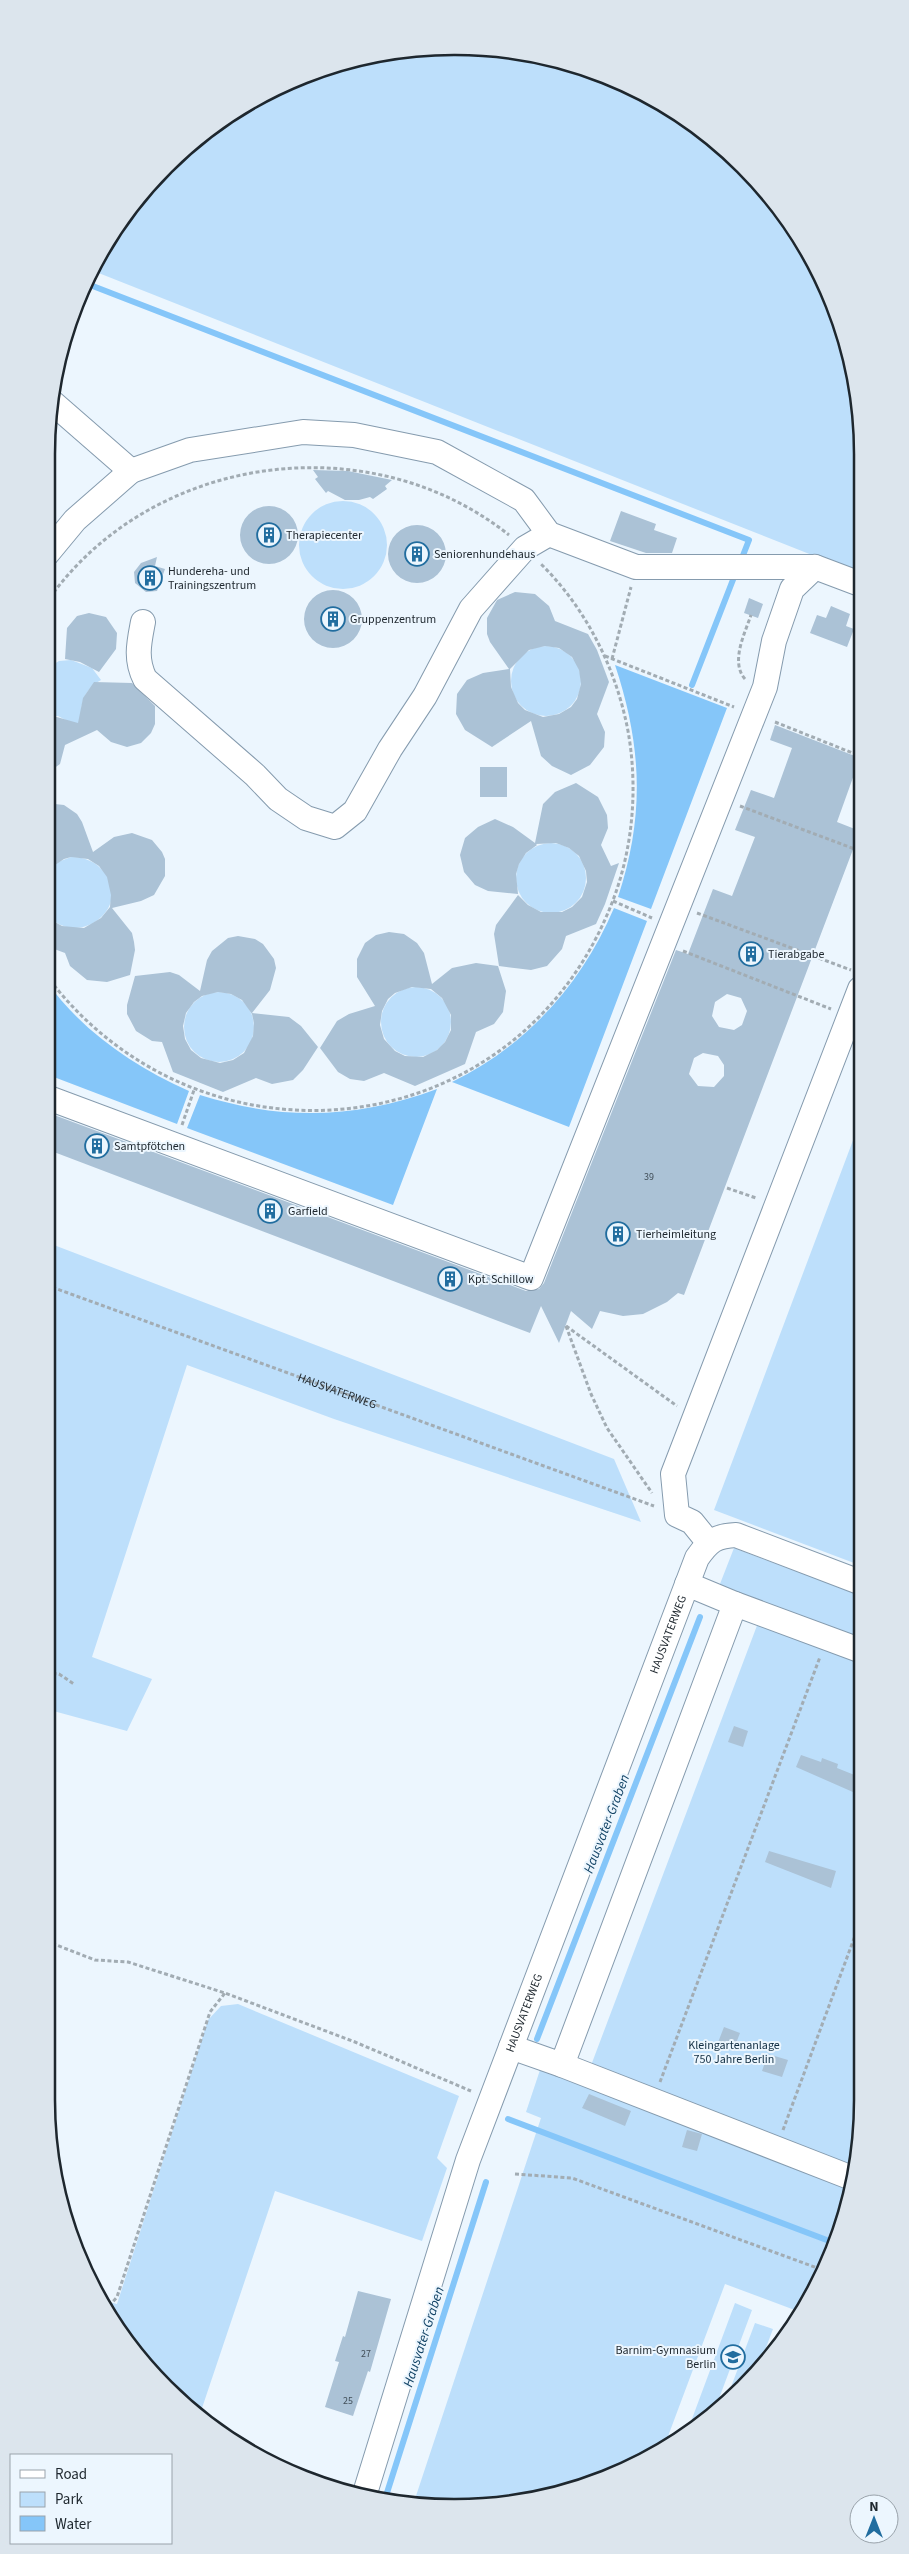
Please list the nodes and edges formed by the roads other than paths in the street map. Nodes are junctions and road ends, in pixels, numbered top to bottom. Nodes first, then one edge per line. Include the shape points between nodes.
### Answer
1 (58, 407) edge
2 (131, 472) junction
3 (549, 534) junction
4 (55, 544) edge
5 (815, 567) junction
6 (854, 582) edge
7 (143, 622) dead end
8 (854, 1005) edge
9 (55, 1100) edge
10 (709, 1544) junction
11 (854, 1580) edge
12 (687, 1584) junction
13 (735, 1604) junction
14 (854, 1648) edge
15 (511, 2047) junction
16 (562, 2065) junction
17 (846, 2176) edge
18 (366, 2489) edge

1 - 2 street
2 - 3 street via 190,450 252,439 303,432 354,435 437,452 524,500
2 - 4 street via 75,520
3 - 5 street via 636,567
3 - 7 street via 525,548 472,609 425,696 355,811 335,827 306,818 278,799 145,679 138,666 137,655
5 - 6 street
5 - 9 street via 792,589 774,641 762,694 531,1278
8 - 10 street via 673,1474 676,1515 692,1522
10 - 11 street via 719,1536 736,1535
10 - 12 street, HAUSVATERWEG via 697,1558
12 - 13 street
12 - 15 street, HAUSVATERWEG
13 - 14 street
13 - 16 street
15 - 16 street
15 - 18 street, HAUSVATERWEG via 468,2160
16 - 17 street

